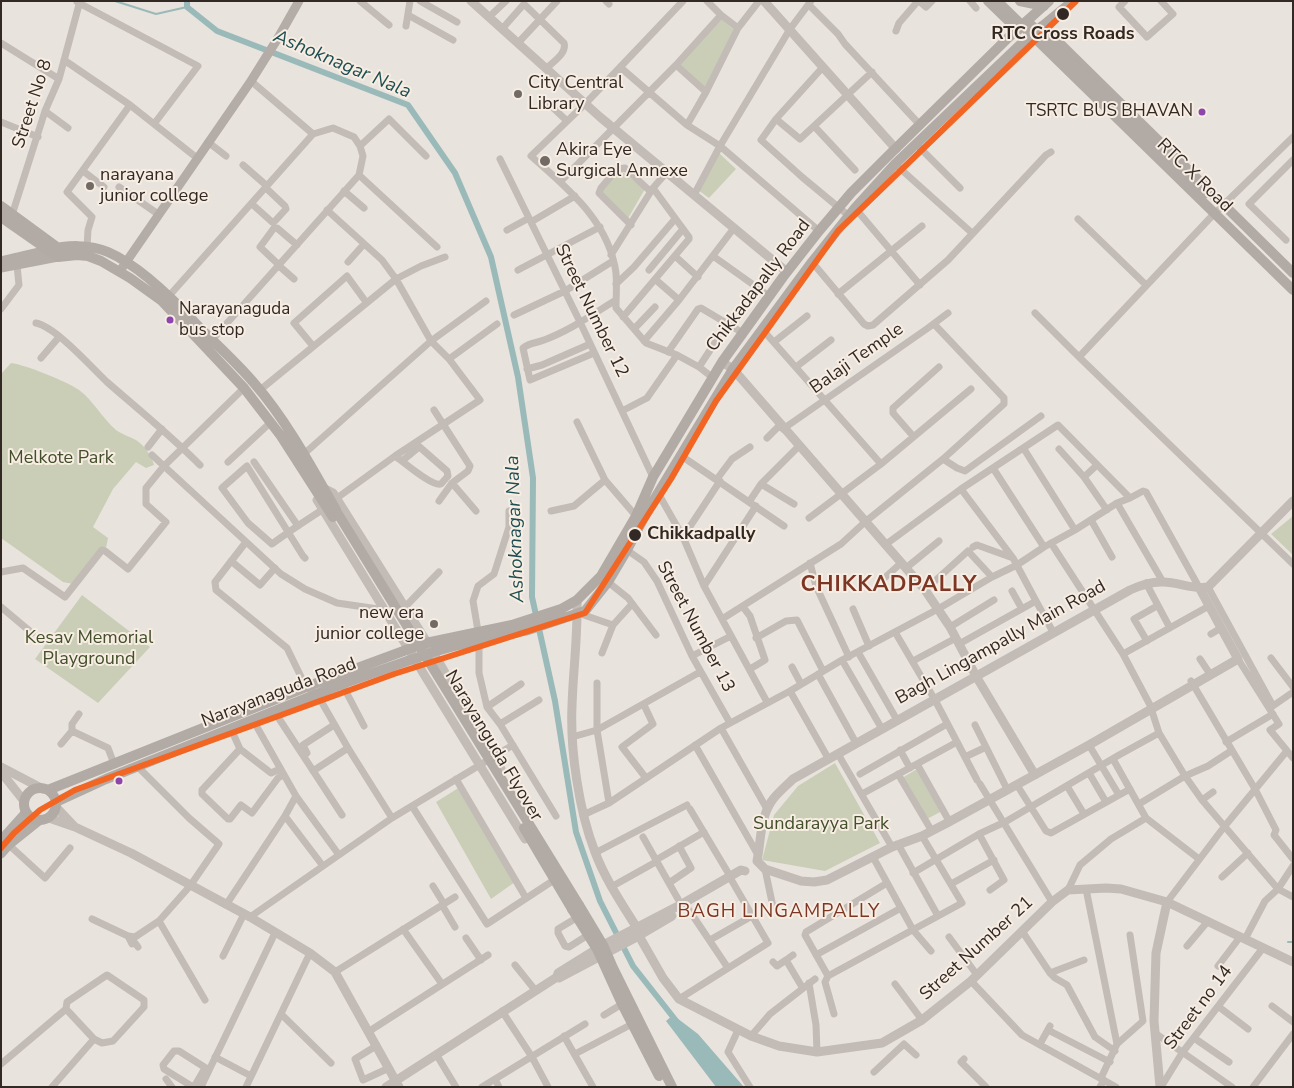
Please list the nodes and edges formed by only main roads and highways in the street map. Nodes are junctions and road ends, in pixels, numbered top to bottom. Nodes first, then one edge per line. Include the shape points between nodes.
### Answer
1 (299, 1) edge
2 (988, 1) edge
3 (997, 1) edge
4 (1006, 1) edge
5 (1016, 1) edge
6 (1020, 1) edge
7 (1073, 1) edge
8 (1046, 3) edge
9 (1057, 14) junction
10 (1031, 16) junction
11 (1042, 26) junction
12 (1014, 27) junction
13 (1026, 40) junction
14 (1060, 43) junction
15 (1083, 66) junction
16 (1070, 78) junction
17 (956, 89) junction
18 (964, 98) junction
19 (1, 206) edge
20 (7, 216) edge
21 (55, 252) junction
22 (1, 260) edge
23 (125, 262) junction
24 (1, 268) edge
25 (120, 272) junction
26 (1293, 274) edge
27 (1293, 281) edge
28 (1293, 290) edge
29 (1293, 295) edge
30 (322, 491) junction
31 (561, 609) joint
32 (577, 613) joint
33 (478, 636) junction
34 (151, 755) junction
35 (46, 789) junction
36 (56, 805) junction
37 (26, 812) junction
38 (44, 819) junction
39 (5, 842) edge
40 (1, 854) edge
41 (577, 911) junction
42 (605, 949) junction
43 (664, 1087) edge
44 (672, 1087) edge

1 - 23 main road via 259,69
2 - 12 main road
3 - 28 main road, bridge
4 - 27 main road, bridge
5 - 10 main road
6 - 8 main road
7 - 9 main road, Chikkadapally Road
8 - 10 main road
9 - 11 main road, Chikkadapally Road
9 - 14 main road via 1054,32
10 - 12 main road, Chikkadapally Road
11 - 13 main road, Chikkadapally Road
11 - 14 main road, RTC X Road
12 - 17 main road, Chikkadapally Road via 1009,37
13 - 16 main road, RTC X Road via 1037,46
13 - 18 main road, Chikkadapally Road
14 - 15 main road, RTC X Road
15 - 16 main road
15 - 26 main road, RTC X Road
16 - 29 main road, RTC X Road
17 - 18 main road
17 - 31 main road, Chikkadapally Road via 839,208 787,272 712,377 653,477 636,516 601,576 577,600
18 - 32 main road, Chikkadapally Road via 895,164 852,212 762,328 680,455 608,582 584,611
19 - 20 main road
20 - 21 main road
21 - 22 main road
21 - 23 main road via 87,247 107,251
21 - 24 main road
21 - 25 main road via 88,256
23 - 25 main road
23 - 30 main road via 169,296 260,390 304,453
25 - 30 main road via 162,302 244,388
30 - 41 main road, Narayanguda Flyover, bridge
31 - 33 main road, Narayanaguda Road
32 - 33 main road, Narayanaguda Road via 528,630
33 - 34 main road, Narayanaguda Road via 342,684 231,729
33 - 34 main road, Narayanaguda Road via 426,643 306,686
34 - 35 main road, Narayanaguda Road via 114,764
34 - 36 main road, Narayanaguda Road via 137,766 75,792
35 - 36 main road via 52,793
35 - 37 main road via 30,792 24,801
36 - 38 main road
37 - 38 main road via 34,819
37 - 39 main road
38 - 39 main road
39 - 40 main road
41 - 42 main road
41 - 42 main road via 588,935
42 - 43 main road via 622,1004
42 - 44 main road

